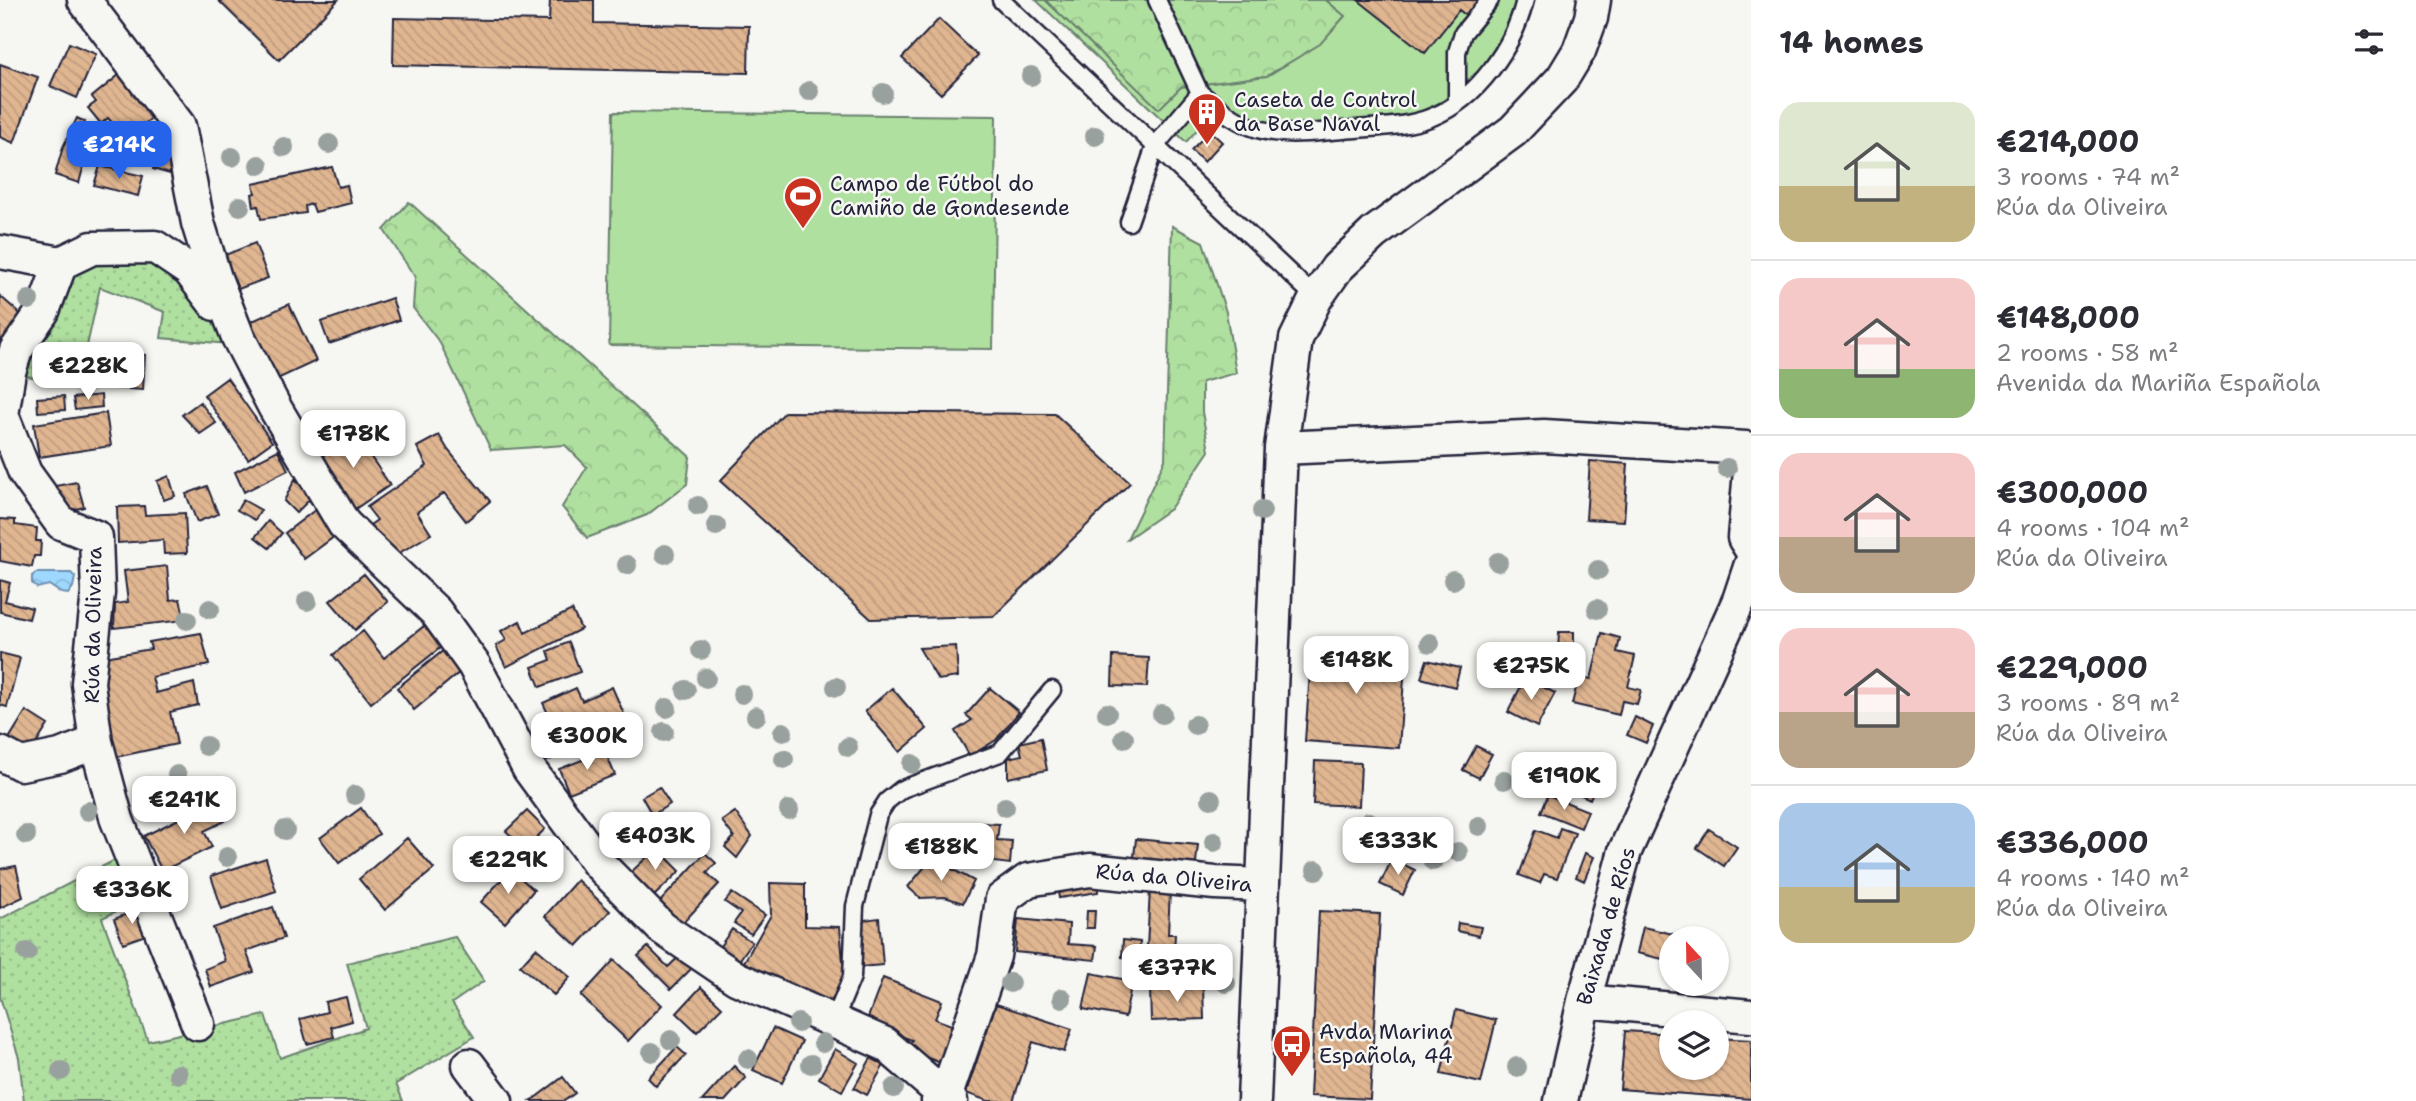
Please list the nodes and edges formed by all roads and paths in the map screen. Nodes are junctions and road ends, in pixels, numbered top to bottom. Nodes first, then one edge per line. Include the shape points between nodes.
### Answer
1 (84, 0) edge
2 (1001, 0) edge
3 (1157, 0) edge
4 (1490, 0) edge
5 (1525, 0) edge
6 (1594, 0) edge
7 (1200, 93) junction
8 (1457, 103) junction
9 (1155, 146) junction
10 (1129, 222) dead end
11 (0, 253) edge
12 (61, 263) junction
13 (1315, 298) junction
14 (239, 337) junction
15 (4, 375) edge
16 (1281, 448) junction
17 (1751, 549) edge
18 (1751, 564) edge
19 (1052, 690) dead end
20 (96, 742) junction
21 (0, 753) edge
22 (1263, 885) junction
23 (1584, 1001) junction
24 (1751, 1016) edge
25 (834, 1021) junction
26 (198, 1024) dead end
27 (469, 1065) dead end
28 (945, 1099) edge
29 (496, 1101) edge
30 (1254, 1101) edge
31 (1561, 1101) edge

1 - 14 street, Rúa da Oliveira via 179,126 198,223
2 - 9 lane
3 - 7 lane
4 - 8 lane via 1463,33 1457,52
5 - 8 lane via 1500,59
6 - 13 street via 1579,51 1562,79 1513,131 1374,233 1337,268
7 - 8 lane via 1230,116 1258,129 1293,133 1404,124 1433,117
7 - 9 lane
9 - 10 lane
9 - 13 lane
11 - 12 street
12 - 14 street, Rúa da Oliveira via 92,247 155,247 189,270
12 - 15 street, Rúa da Oliveira via 43,311
13 - 16 street via 1296,339
14 - 25 street, Rúa da Oliveira via 344,524 436,612 474,665 529,769 598,863 662,928 736,978
15 - 20 street, Rúa da Oliveira via 2,415 25,473 61,523 96,537 98,593 88,683
16 - 17 street via 1544,436 1746,448 1751,460 1744,538
16 - 22 street
18 - 23 street, Baixada de Ríos via 1625,851
19 - 25 lane via 1000,753 902,789 887,801 878,815 855,906 852,977
20 - 21 street via 21,764
20 - 26 street, Rúa da Oliveira via 117,820
22 - 28 street, Rúa da Oliveira via 1090,870 1028,880 1002,899 994,956
22 - 30 street
23 - 24 street
23 - 31 street, Baixada de Ríos
25 - 28 street, Rúa da Oliveira via 885,1044
27 - 29 street

